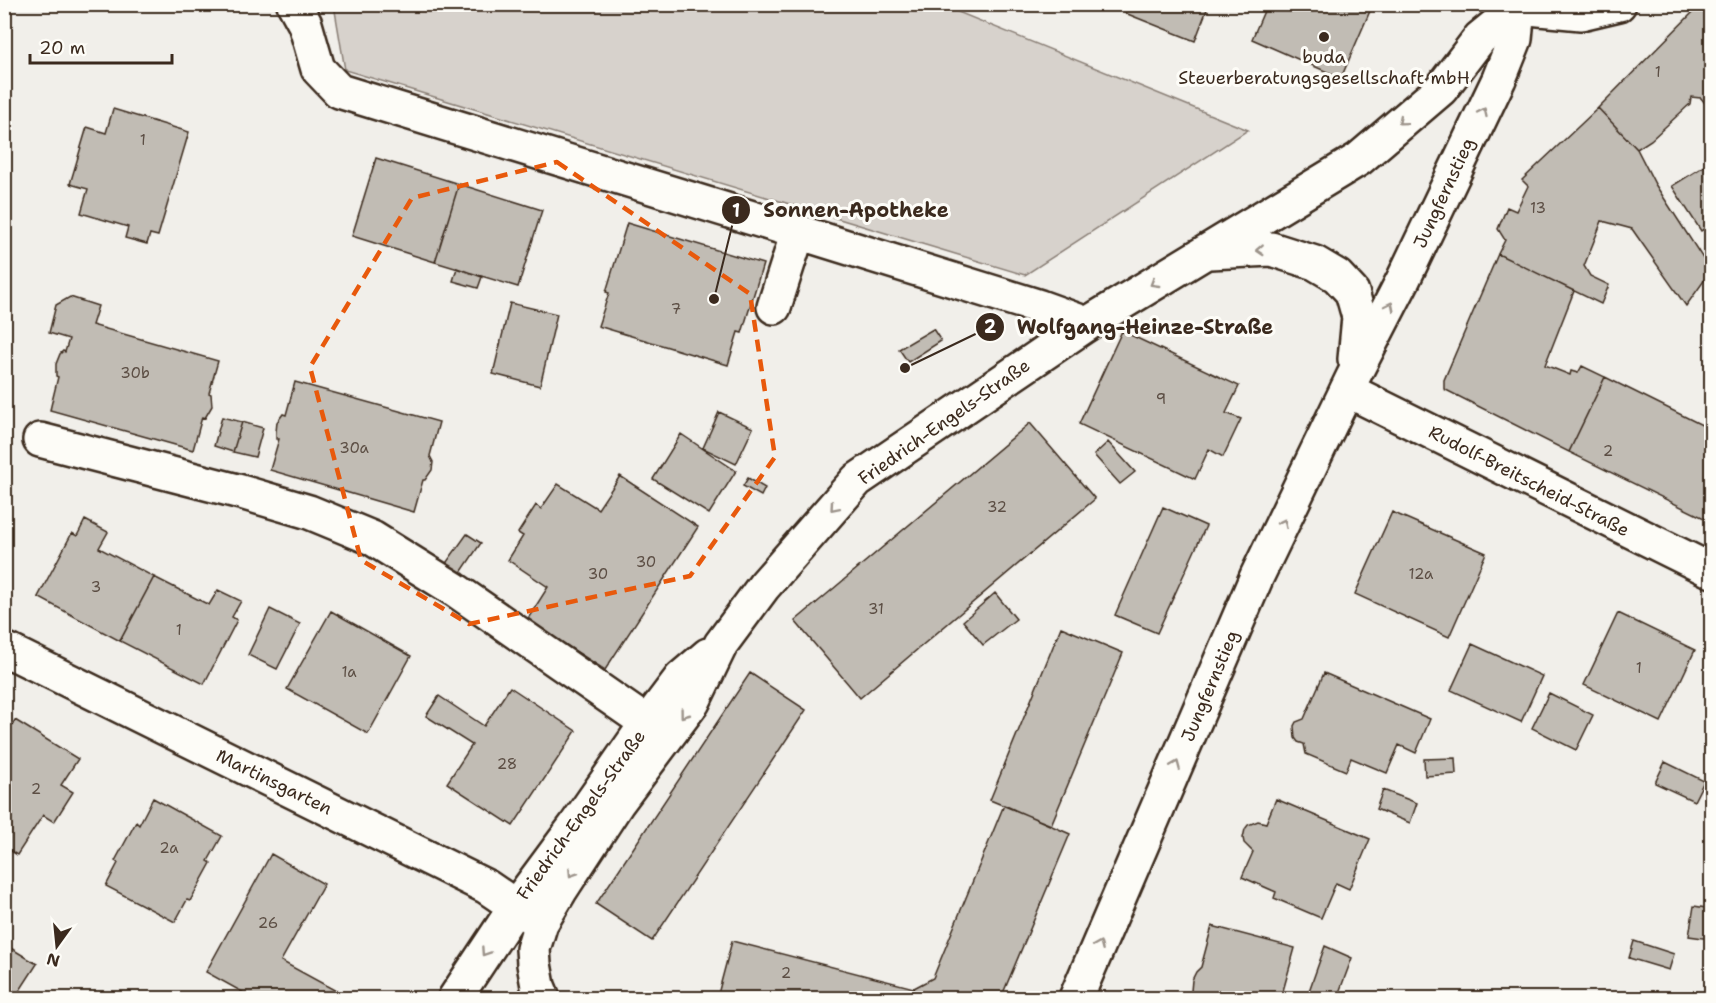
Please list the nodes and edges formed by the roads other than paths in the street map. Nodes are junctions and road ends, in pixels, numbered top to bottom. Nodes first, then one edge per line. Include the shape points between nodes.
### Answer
1 (294, 4) edge
2 (1619, 4) edge
3 (1519, 6) edge
4 (798, 232) junction
5 (1204, 253) junction
6 (774, 307) dead end
7 (1087, 324) junction
8 (1350, 384) junction
9 (40, 440) dead end
10 (1712, 572) edge
11 (721, 644) junction
12 (4, 654) edge
13 (646, 723) junction
14 (529, 915) junction
15 (455, 999) edge
16 (543, 999) edge
17 (1076, 999) edge

1 - 4 main road via 305,24 318,69 339,91
2 - 3 main road via 1581,13
3 -> 5 main road via 1480,38 1441,89 1359,159
8 -> 3 main road, Jungfernstieg via 1499,79 1515,39
4 - 6 main road
4 - 7 main road
5 -> 7 main road, Jungfernstieg
8 -> 5 main road, Jungfernstieg via 1359,317 1352,292 1337,276 1315,263 1271,249
7 -> 11 main road, Friedrich-Engels-Straße via 857,480 764,586
8 - 10 main road, Rudolf-Breitscheid-Straße
17 -> 8 main road, Jungfernstieg via 1257,576
9 - 13 main road via 309,512 372,538 454,589
11 - 13 main road, Friedrich-Engels-Straße via 681,678
11 -> 14 main road, Friedrich-Engels-Straße via 693,702
12 - 14 main road, Martinsgarten via 7,650 28,660 487,887
13 - 14 main road, Friedrich-Engels-Straße via 576,825
14 -> 15 main road, Friedrich-Engels-Straße
14 - 16 main road, Friedrich-Engels-Straße via 534,964

